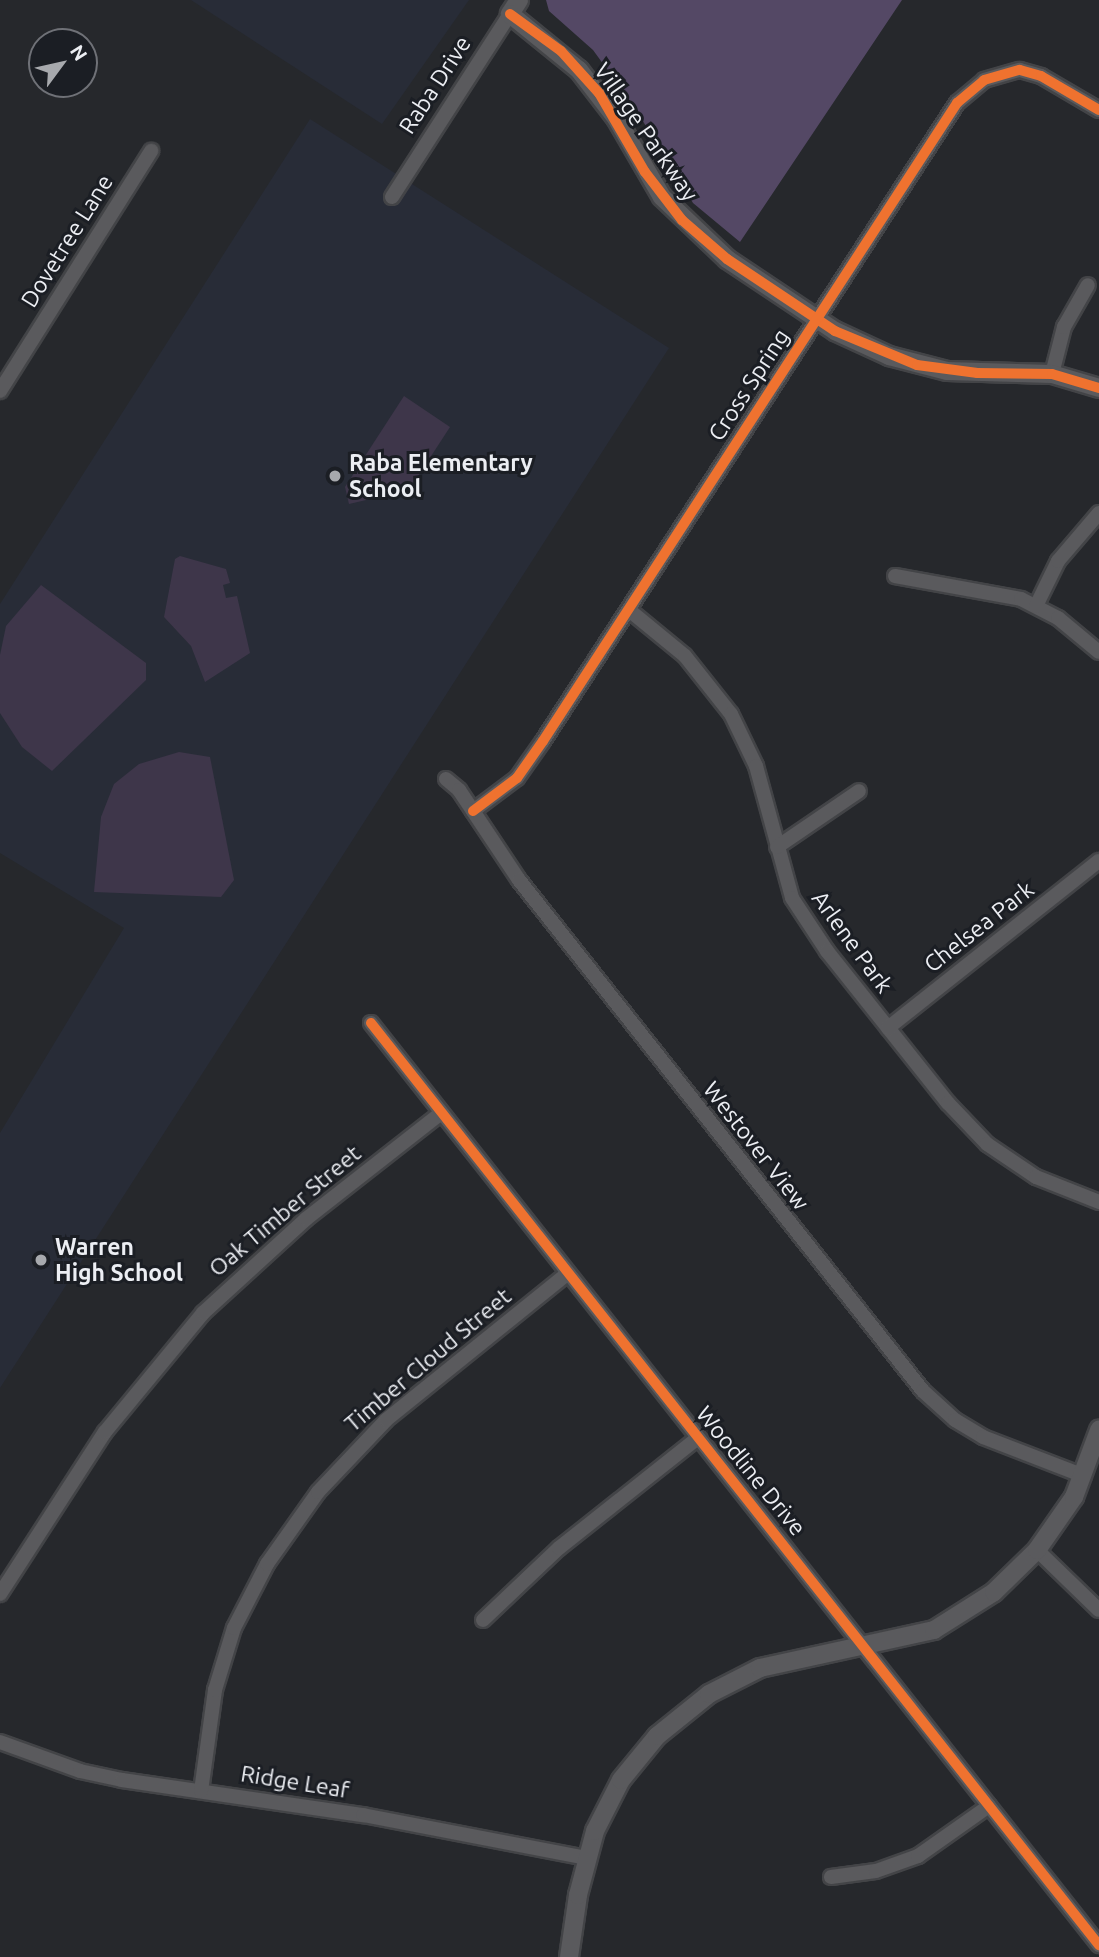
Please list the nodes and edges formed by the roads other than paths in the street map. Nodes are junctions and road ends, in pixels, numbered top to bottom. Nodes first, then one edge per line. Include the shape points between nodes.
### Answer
1 (515, 7) edge
2 (1099, 110) edge
3 (151, 151) dead end
4 (392, 197) dead end
5 (1088, 285) dead end
6 (817, 319) junction
7 (1052, 373) junction
8 (1099, 388) edge
9 (0, 391) edge
10 (1099, 513) edge
11 (895, 576) dead end
12 (1036, 606) junction
13 (629, 610) junction
14 (1099, 652) edge
15 (446, 779) dead end
16 (859, 791) dead end
17 (473, 811) junction
18 (777, 847) junction
19 (1099, 862) edge
20 (371, 1023) dead end
21 (888, 1028) junction
22 (441, 1113) junction
23 (1099, 1202) edge
24 (567, 1274) junction
25 (1099, 1430) edge
26 (698, 1438) junction
27 (1084, 1476) junction
28 (1037, 1550) junction
29 (0, 1594) edge
30 (1099, 1610) edge
31 (483, 1619) dead end
32 (861, 1645) junction
33 (0, 1742) edge
34 (201, 1791) junction
35 (989, 1806) junction
36 (586, 1858) junction
37 (831, 1877) dead end
38 (1099, 1945) edge
39 (569, 1957) edge

1 - 4 street, Raba Drive
1 - 6 street, Village Parkway via 599,93 645,173 681,220 727,259
2 - 6 street, Cross Spring via 1041,76 1020,71 1002,73 970,90
3 - 9 street, Dovetree Lane
5 - 7 street via 1064,327
6 - 7 street, Village Parkway via 861,345 917,365 977,373
6 - 13 street, Cross Spring
7 - 8 street, Village Parkway
10 - 12 street via 1059,561
11 - 12 street via 999,592
12 - 14 street
13 - 17 street, Cross Spring via 517,778
13 - 18 street, Arlene Park via 685,656 731,714 756,766
15 - 17 street, Westover View
16 - 18 street
17 - 27 street, Westover View via 519,880 923,1391 955,1420 983,1437
18 - 21 street, Arlene Park via 784,877 804,920
19 - 21 street, Chelsea Park
20 - 22 street, Woodline Drive
21 - 23 street, Arlene Park via 987,1144 1036,1177
22 - 24 street, Woodline Drive
22 - 29 street, Oak Timber Street via 306,1219 203,1313 105,1432
24 - 26 street, Woodline Drive
24 - 34 street, Timber Cloud Street via 386,1420 311,1502 251,1591 223,1656
25 - 27 street
26 - 31 street via 559,1548
26 - 32 street, Woodline Drive
27 - 28 street
28 - 30 street
28 - 32 street via 994,1592 934,1630
32 - 35 street, Woodline Drive
32 - 36 street via 760,1668 682,1714 621,1780
33 - 34 street, Ridge Leaf via 80,1771
34 - 36 street, Ridge Leaf via 526,1843
35 - 37 street via 918,1856 876,1871
35 - 38 street, Woodline Drive
36 - 39 street

